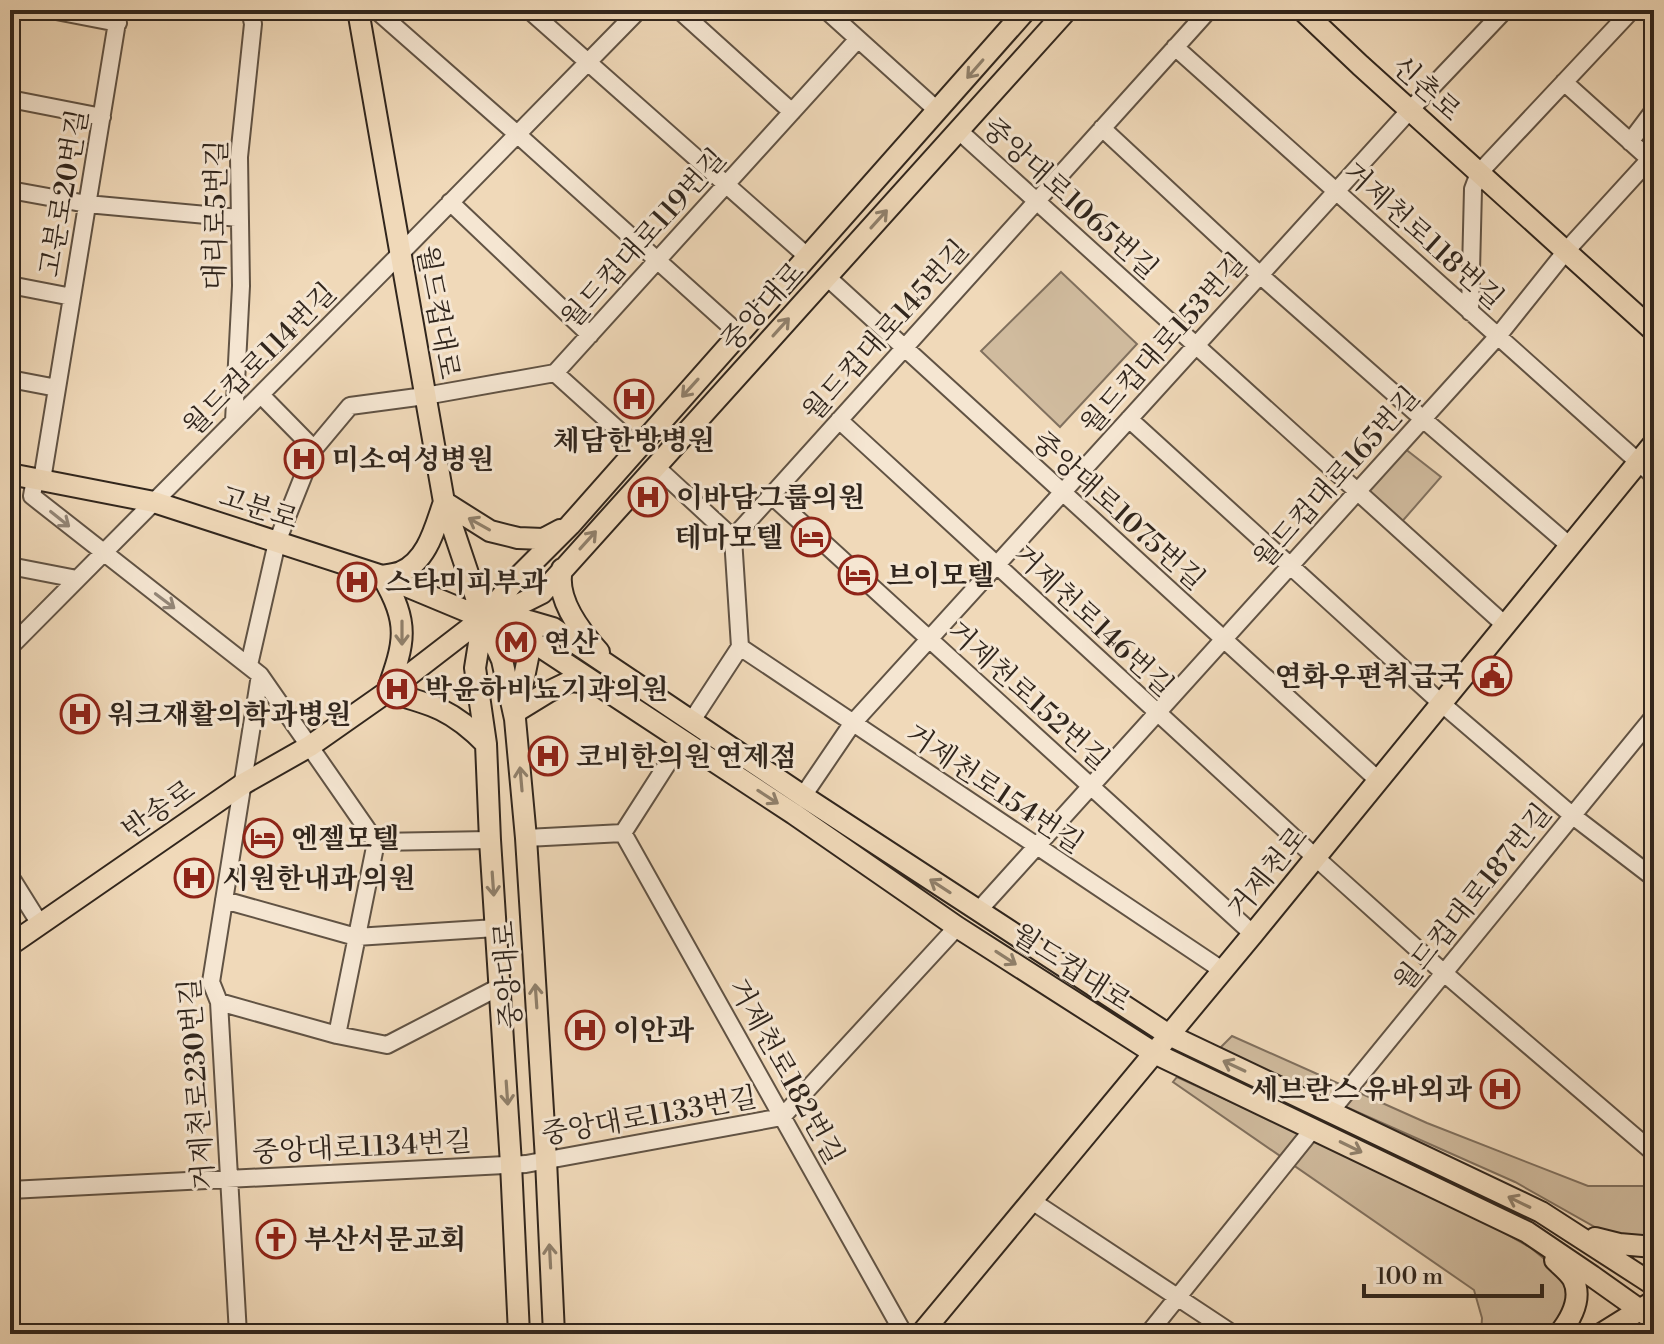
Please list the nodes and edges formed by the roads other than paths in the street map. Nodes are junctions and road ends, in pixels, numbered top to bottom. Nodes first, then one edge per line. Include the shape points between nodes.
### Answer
1 (51, 10) edge
2 (250, 10) edge
3 (358, 10) edge
4 (376, 10) edge
5 (529, 10) edge
6 (639, 10) edge
7 (679, 10) edge
8 (826, 10) edge
9 (1026, 10) edge
10 (1067, 10) edge
11 (1209, 10) edge
12 (1302, 10) edge
13 (1505, 10) edge
14 (1632, 10) edge
15 (119, 16) edge
16 (858, 39) junction
17 (1175, 47) junction
18 (588, 62) junction
19 (1564, 82) junction
20 (10, 99) edge
21 (1410, 110) junction
22 (1654, 110) edge
23 (938, 111) junction
24 (792, 112) junction
25 (102, 117) junction
26 (1102, 128) junction
27 (959, 131) junction
28 (517, 134) junction
29 (1630, 142) junction
30 (1652, 161) edge
31 (1479, 173) junction
32 (726, 185) junction
33 (10, 190) edge
34 (1336, 191) junction
35 (1036, 201) junction
36 (450, 202) junction
37 (87, 204) junction
38 (239, 218) junction
39 (1566, 251) junction
40 (400, 254) junction
41 (808, 257) junction
42 (658, 260) junction
43 (1260, 275) junction
44 (827, 277) junction
45 (10, 285) edge
46 (72, 297) junction
47 (1470, 312) junction
48 (1654, 331) edge
49 (738, 333) junction
50 (590, 335) junction
51 (1498, 336) junction
52 (1196, 345) junction
53 (904, 347) junction
54 (555, 373) junction
55 (10, 379) edge
56 (57, 388) junction
57 (261, 395) junction
58 (425, 396) junction
59 (1129, 419) junction
60 (1423, 419) junction
61 (839, 420) junction
62 (234, 421) junction
63 (1654, 443) edge
64 (637, 447) junction
65 (314, 449) junction
66 (1638, 462) junction
67 (655, 466) junction
68 (10, 474) edge
69 (1654, 476) edge
70 (39, 480) junction
71 (1358, 492) junction
72 (1062, 493) junction
73 (770, 494) junction
74 (154, 502) junction
75 (444, 502) junction
76 (570, 525) junction
77 (733, 538) junction
78 (277, 542) junction
79 (1570, 546) junction
80 (103, 553) junction
81 (996, 565) junction
82 (10, 566) edge
83 (1290, 566) junction
84 (562, 569) junction
85 (382, 576) junction
86 (77, 579) junction
87 (542, 593) junction
88 (483, 618) junction
89 (1505, 625) junction
90 (533, 633) junction
91 (929, 639) junction
92 (1223, 640) junction
93 (10, 647) edge
94 (740, 647) junction
95 (254, 670) junction
96 (621, 675) junction
97 (600, 685) junction
98 (387, 692) junction
99 (1441, 703) junction
100 (1156, 714) junction
101 (516, 715) junction
102 (1654, 716) edge
103 (691, 722) junction
104 (852, 724) junction
105 (682, 741) junction
106 (486, 744) junction
107 (310, 746) junction
108 (1378, 780) junction
109 (243, 784) junction
110 (1091, 786) junction
111 (803, 796) junction
112 (1573, 816) junction
113 (623, 833) junction
114 (526, 838) junction
115 (490, 840) junction
116 (376, 842) junction
117 (1036, 846) junction
118 (1315, 857) junction
119 (1654, 875) edge
120 (10, 876) edge
121 (224, 900) junction
122 (978, 911) junction
123 (40, 924) junction
124 (957, 927) junction
125 (496, 928) junction
126 (1253, 934) junction
127 (356, 937) junction
128 (10, 945) edge
129 (1222, 970) junction
130 (1444, 973) junction
131 (499, 987) junction
132 (219, 1002) junction
133 (337, 1035) junction
134 (1169, 1035) junction
135 (1154, 1053) junction
136 (1331, 1111) junction
137 (782, 1117) junction
138 (1313, 1129) junction
139 (1654, 1153) edge
140 (528, 1163) junction
141 (229, 1179) junction
142 (10, 1190) edge
143 (1032, 1201) junction
144 (1527, 1232) junction
145 (1574, 1232) junction
146 (1654, 1247) edge
147 (1654, 1285) edge
148 (1177, 1297) junction
149 (1650, 1310) edge
150 (903, 1333) edge
151 (238, 1334) edge
152 (519, 1334) edge
153 (554, 1334) edge
154 (1148, 1334) edge
155 (1233, 1334) edge
156 (1559, 1334) edge
157 (1601, 1334) edge

1 - 15 street
2 - 38 street, 대리로5번길
3 - 40 main road, 월드컵대로
4 - 28 street
5 - 18 street
6 - 18 street, 월드컵로114번길
7 - 24 street
8 - 16 street
9 -> 23 main road, 중앙대로
10 - 27 main road, 중앙대로
11 - 17 street, 월드컵대로145번길
12 - 21 main road, 신촌로
13 - 21 street, 월드컵대로153번길
14 - 19 street
15 - 25 street, 고분로20번길
16 - 23 street
16 - 24 street, 월드컵대로119번길
17 - 26 street, 월드컵대로145번길
17 - 34 street, 거제천로118번길
18 - 28 street, 월드컵로114번길
18 - 32 street
19 - 29 street
19 - 31 street
20 - 25 street
21 - 31 main road, 신촌로
21 - 34 street, 월드컵대로153번길
22 - 29 street
23 - 41 main road, 중앙대로
24 - 32 street, 월드컵대로119번길
25 - 37 street, 고분로20번길
26 - 35 street, 월드컵대로145번길
26 - 43 street
27 - 35 street, 중앙대로1065번길
44 -> 27 main road, 중앙대로
28 - 36 street, 월드컵로114번길
28 - 42 street
29 - 30 street
30 - 39 street
31 - 39 main road, 신촌로
31 - 47 street via 1473,189
32 - 41 street
32 - 42 street, 월드컵대로119번길
33 - 37 street
34 - 43 street, 월드컵대로153번길
34 - 47 street, 거제천로118번길
35 - 52 street, 중앙대로1065번길
35 - 53 street, 월드컵대로145번길
36 - 40 street, 월드컵로114번길
36 - 50 street
37 - 38 street
37 - 46 street, 고분로20번길
38 - 62 street, 대리로5번길
39 - 48 main road, 신촌로
39 - 51 street, 월드컵대로165번길
40 - 57 street, 월드컵로114번길
40 - 58 main road, 월드컵대로
41 - 49 main road, 중앙대로
42 - 49 street
42 - 50 street, 월드컵대로119번길
43 - 52 street, 월드컵대로153번길
43 - 60 street
44 - 53 street, 중앙대로1075번길
67 -> 44 main road, 중앙대로
45 - 46 street
46 - 56 street, 고분로20번길
47 - 51 street, 거제천로118번길
49 -> 64 main road, 중앙대로
50 - 54 street, 월드컵대로119번길
51 - 60 street, 월드컵대로165번길
51 - 66 street, 거제천로118번길
52 - 59 street, 월드컵대로153번길
52 - 71 street, 중앙대로1065번길
53 - 61 street, 월드컵대로145번길
53 - 72 street, 중앙대로1075번길
54 - 58 street
54 - 64 street
55 - 56 street
56 - 70 street, 고분로20번길
57 - 62 street, 월드컵로114번길
57 - 65 street
58 - 65 street, 거제천로230번길 via 350,406
58 - 75 main road, 월드컵대로
59 - 72 street, 월드컵대로153번길
59 - 83 street
60 - 71 street, 월드컵대로165번길
60 - 79 street
61 - 73 street, 월드컵대로145번길
61 - 81 street, 거제천로146번길
62 - 74 street, 월드컵로114번길
63 - 66 main road, 거제천로
64 - 76 main road, 중앙대로
65 - 78 street, 거제천로230번길
66 - 69 street, 거제천로118번길
66 - 79 main road, 거제천로
67 - 77 street
84 -> 67 main road, 중앙대로
68 - 70 main road, 고분로
70 - 74 main road, 고분로
70 -> 80 street via 32,496
71 - 83 street, 월드컵대로165번길
71 - 89 street, 중앙대로1065번길
72 - 81 street, 월드컵대로153번길
72 - 92 street, 중앙대로1075번길
73 - 77 street, 월드컵대로145번길
73 - 91 street, 거제천로152번길
74 - 78 main road, 고분로
74 - 80 street, 월드컵로114번길
76 -> 75 main road via 543,539 518,538 490,531
75 - 85 main road via 430,542 415,562 402,572
75 - 88 main road, 월드컵대로
76 - 88 main road, 중앙대로
77 - 94 street
78 - 85 main road, 고분로
78 - 95 street, 거제천로230번길
79 - 89 main road, 거제천로
80 - 86 street, 월드컵로114번길
80 -> 95 street
81 - 91 street, 월드컵대로153번길
81 - 100 street, 거제천로146번길
82 - 86 street
83 - 92 street, 월드컵대로165번길
83 - 99 street
84 - 87 main road, 중앙대로
84 - 96 main road via 562,591 578,625
85 - 88 main road, 고분로
85 -> 98 main road via 402,621 402,652
86 - 93 street, 월드컵로114번길
87 - 88 main road, 중앙대로
87 - 90 main road
88 - 90 main road, 월드컵대로
88 - 98 main road, 반송로
88 - 101 main road, 중앙대로 via 502,660
88 - 106 main road, 중앙대로 via 475,668
89 - 99 main road, 거제천로
90 - 96 main road, 월드컵대로 via 553,628
90 - 97 main road, 월드컵대로
90 - 101 main road
91 - 104 street, 월드컵대로153번길
91 - 110 street, 거제천로152번길
92 - 100 street, 월드컵대로165번길
92 - 108 street, 중앙대로1075번길
94 - 103 street
94 - 104 street, 거제천로154번길
95 - 107 street
95 - 109 street, 거제천로230번길
96 - 103 main road, 월드컵대로
97 - 101 main road via 571,681
97 - 105 main road, 월드컵대로
98 - 106 main road via 449,712
98 - 107 main road, 반송로
99 - 108 main road, 거제천로
99 - 112 street
100 - 110 street, 월드컵대로165번길
100 - 118 street, 거제천로146번길
114 -> 101 main road, 중앙대로
102 - 112 street, 월드컵대로187번길
103 - 111 main road, 월드컵대로
104 - 111 street, 월드컵대로153번길
104 - 117 street, 거제천로154번길
105 - 113 street
105 -> 124 main road, 월드컵대로
106 - 115 main road, 중앙대로
107 - 109 main road, 반송로
107 - 116 street
108 - 118 main road, 거제천로
109 - 121 street, 거제천로230번길
109 - 123 main road, 반송로
110 - 117 street, 월드컵대로165번길
110 - 126 street, 거제천로152번길
122 -> 111 main road, 월드컵대로
112 - 119 street
112 - 130 street, 월드컵대로187번길
113 - 114 street
113 - 137 street, 거제천로182번길
140 -> 114 main road, 중앙대로
115 - 116 street
115 -> 125 main road, 중앙대로
116 - 127 street
117 - 122 street, 월드컵대로165번길
117 - 129 street, 거제천로154번길
118 - 126 main road, 거제천로
118 - 130 street, 거제천로146번길
120 - 123 street
121 - 127 street
121 - 132 street, 거제천로230번길 via 211,982
122 - 134 main road, 월드컵대로
123 - 128 main road, 반송로
124 -> 135 main road, 월드컵대로
124 - 137 street
125 - 127 street
125 - 131 main road, 중앙대로
126 - 129 main road, 거제천로
127 - 133 street
129 - 134 main road, 거제천로
130 - 136 street, 월드컵대로187번길
130 - 139 street, 거제천로146번길
131 - 133 street via 387,1045
131 -> 140 main road, 중앙대로
132 - 133 street
132 - 141 street, 거제천로230번길
134 - 135 main road, 거제천로
136 -> 134 main road, 월드컵대로
135 - 138 main road, 월드컵대로
135 - 143 main road, 거제천로
145 -> 136 main road, 월드컵대로
137 - 140 street, 중앙대로1133번길
137 - 150 street, 거제천로182번길
138 -> 144 main road, 월드컵대로
138 - 148 street
140 - 141 street, 중앙대로1134번길
140 - 152 main road, 중앙대로
153 -> 140 main road, 중앙대로
141 - 142 street, 중앙대로1134번길
141 - 151 street, 거제천로230번길
143 - 148 street
143 - 150 main road, 거제천로
144 - 149 main road, 월드컵대로
144 - 156 main road via 1572,1277 1576,1289 1576,1304
145 - 146 main road
145 - 147 main road, 월드컵대로
148 - 154 street
148 - 155 street
149 - 157 main road

